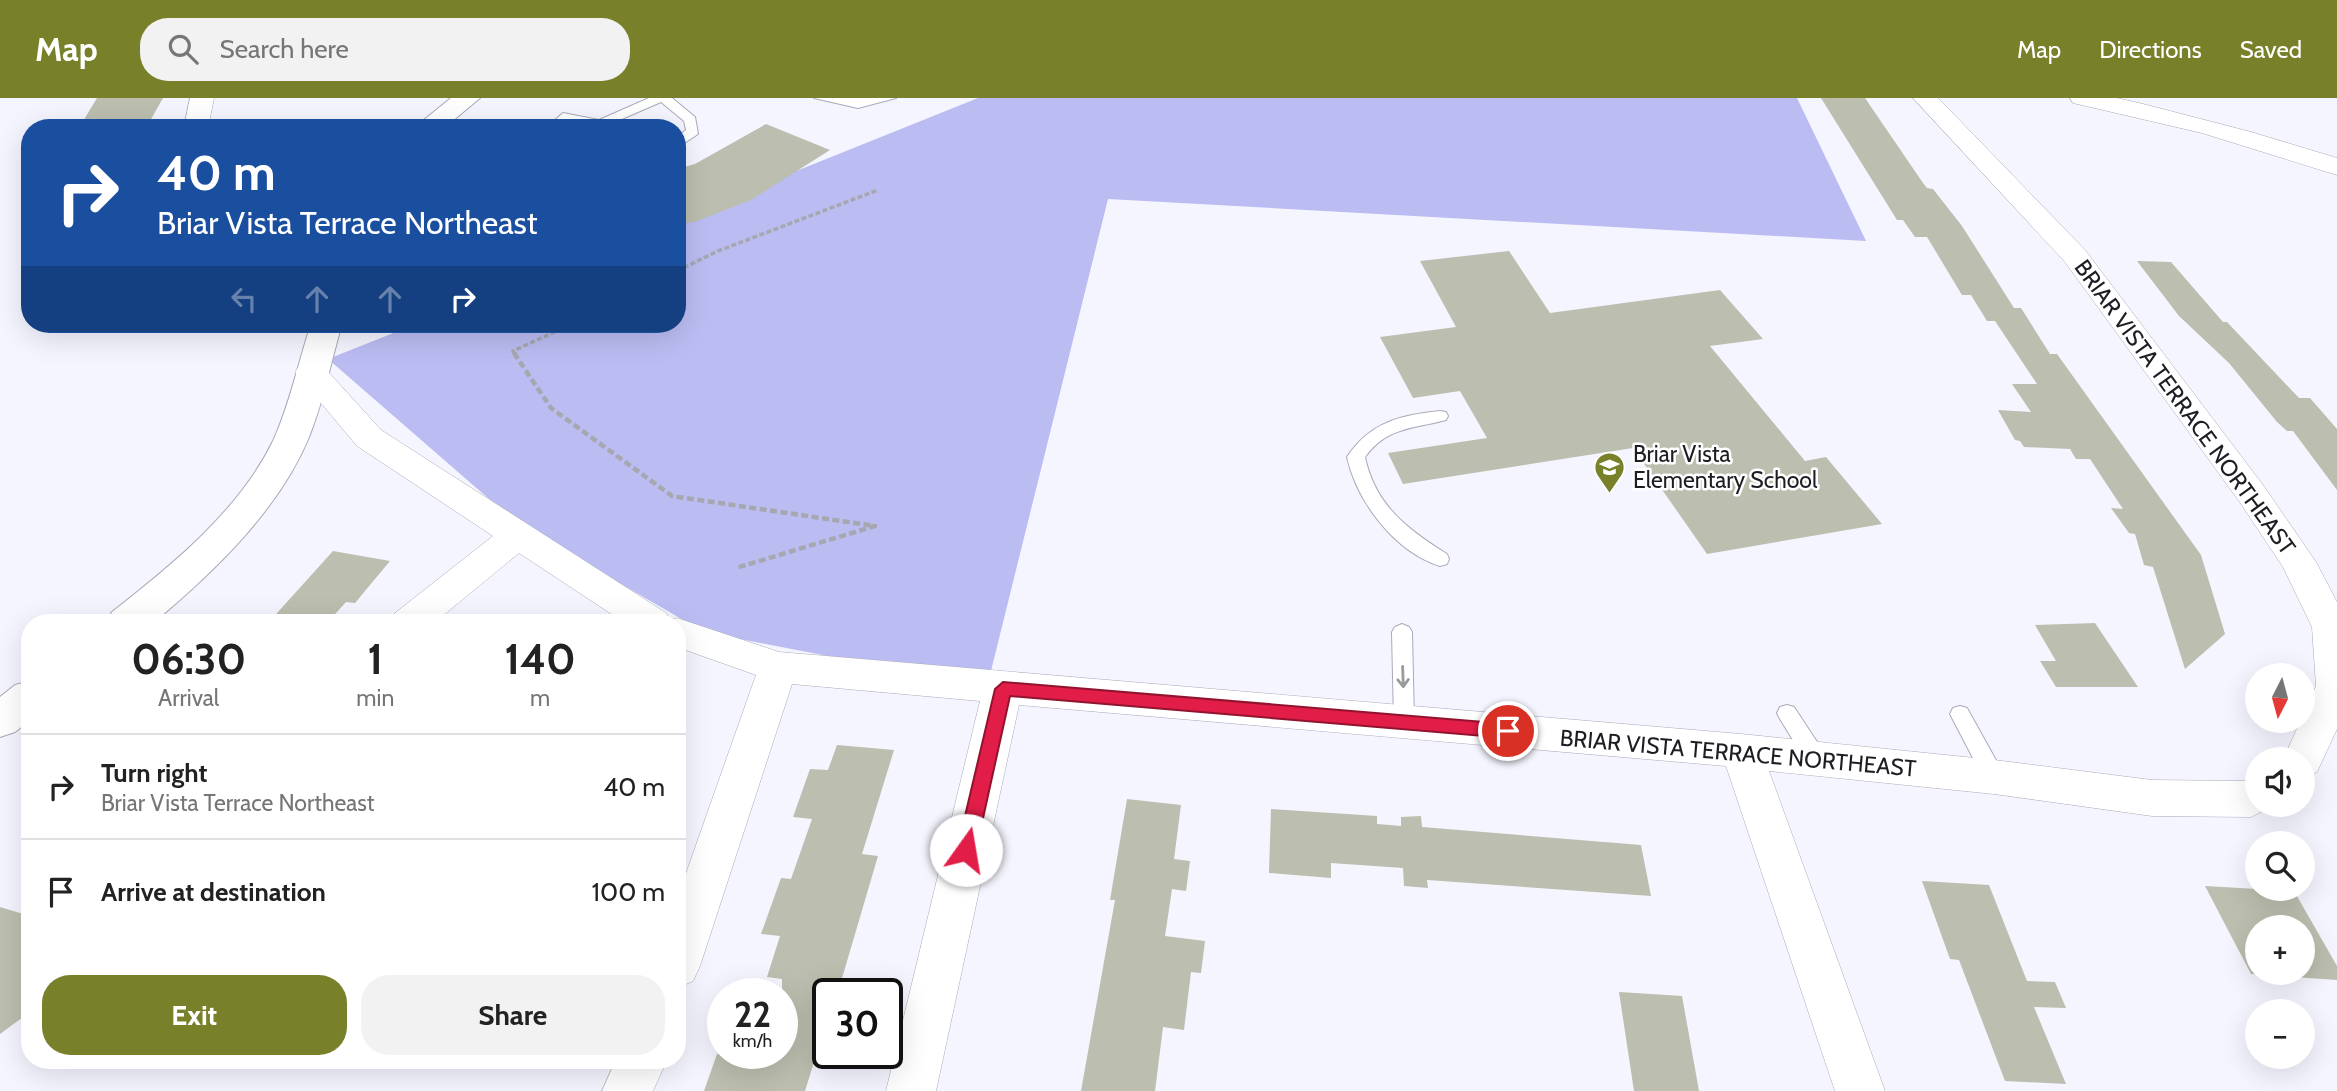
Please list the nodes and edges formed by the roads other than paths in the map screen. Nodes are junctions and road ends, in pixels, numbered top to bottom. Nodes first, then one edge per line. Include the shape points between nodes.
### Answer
1 (202, 98) edge
2 (467, 98) edge
3 (662, 98) edge
4 (820, 98) edge
5 (890, 98) edge
6 (1925, 98) edge
7 (2082, 98) edge
8 (198, 119) edge
9 (439, 119) edge
10 (616, 119) edge
11 (686, 137) edge
12 (2337, 167) edge
13 (323, 333) edge
14 (312, 372) junction
15 (1440, 416) dead end
16 (517, 536) junction
17 (1440, 559) dead end
18 (136, 614) edge
19 (419, 614) edge
20 (639, 614) edge
21 (1402, 632) dead end
22 (686, 635) edge
23 (778, 667) junction
24 (1003, 689) junction
25 (21, 704) edge
26 (1787, 713) dead end
27 (1960, 714) dead end
28 (0, 720) edge
29 (1404, 722) junction
30 (2309, 747) edge
31 (1741, 751) junction
32 (1817, 760) junction
33 (1994, 777) junction
34 (2245, 799) edge
35 (688, 896) edge
36 (638, 1069) edge
37 (627, 1091) edge
38 (911, 1091) edge
39 (1860, 1091) edge

1 - 8 street
2 - 9 main road
3 - 10 lane
3 - 11 lane via 690,120 693,131
4 - 5 lane via 858,104
6 - 30 street, BRIAR VISTA TERRACE NORTHEAST via 2075,256 2298,562 2331,627 2336,686
7 - 12 street via 2151,111
13 - 14 main road
14 - 16 street via 369,438
14 - 18 main road via 286,449 251,501 201,558
15 - 17 lane via 1402,421 1370,436 1356,457 1359,481 1376,508 1401,534
16 - 19 street
16 - 20 street
21 -> 29 lane
22 - 23 street, BRIAR VISTA TERRACE NORTHEAST
23 - 24 street, BRIAR VISTA TERRACE NORTHEAST
23 - 35 street
24 - 29 street, BRIAR VISTA TERRACE NORTHEAST
24 - 38 street
25 - 28 main road
26 - 32 lane
27 - 33 lane
29 - 31 street, BRIAR VISTA TERRACE NORTHEAST
31 - 32 street, BRIAR VISTA TERRACE NORTHEAST
31 - 39 street
32 - 33 street, BRIAR VISTA TERRACE NORTHEAST
33 - 34 street, BRIAR VISTA TERRACE NORTHEAST via 2152,798
36 - 37 street

